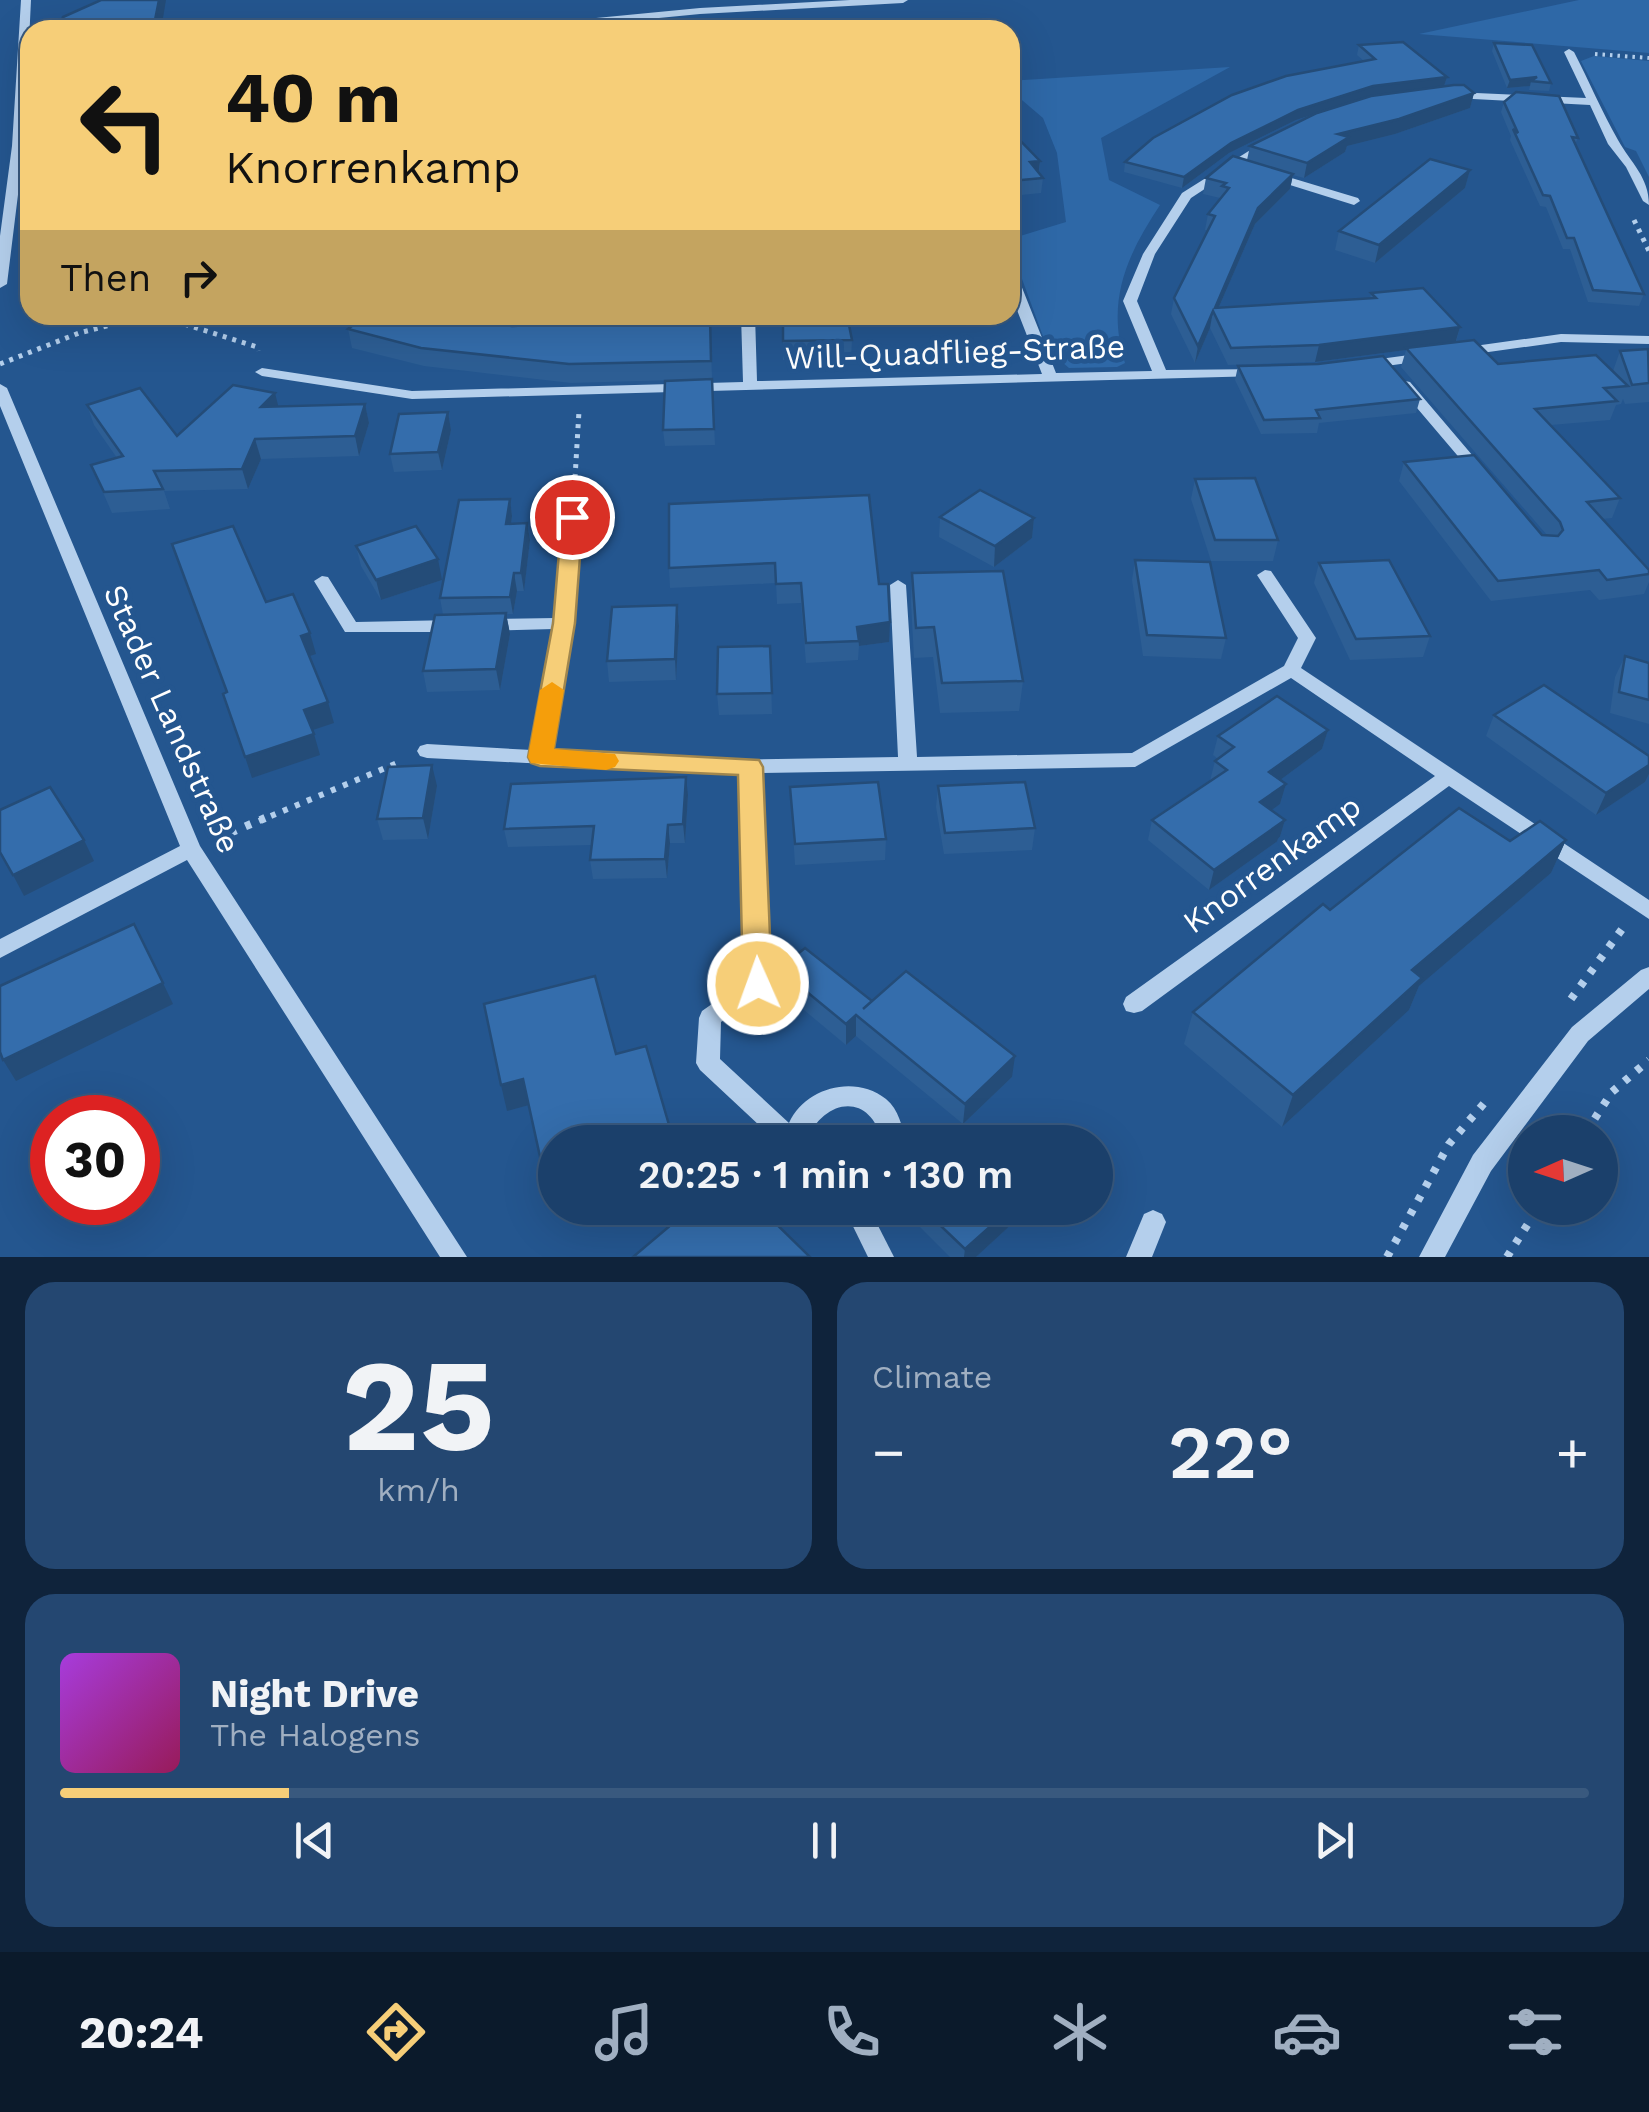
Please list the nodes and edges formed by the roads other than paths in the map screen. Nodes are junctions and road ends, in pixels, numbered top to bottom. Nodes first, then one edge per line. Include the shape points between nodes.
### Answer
1 (902, 0) edge
2 (607, 20) edge
3 (1569, 52) road end
4 (20, 89) edge
5 (1434, 94) edge
6 (1593, 102) junction
7 (1281, 136) edge
8 (1231, 164) junction
9 (1649, 201) edge
10 (1354, 202) dead end
11 (20, 206) edge
12 (12, 208) junction
13 (0, 284) edge
14 (1020, 301) edge
15 (748, 325) edge
16 (1649, 340) edge
17 (1385, 362) junction
18 (1350, 366) edge
19 (1276, 371) edge
20 (262, 372) road end
21 (1160, 374) junction
22 (1050, 376) junction
23 (750, 385) junction
24 (0, 388) edge
25 (1495, 491) edge
26 (572, 517) road end
27 (1264, 575) dead end
28 (322, 582) dead end
29 (898, 586) dead end
30 (564, 623) junction
31 (1291, 670) junction
32 (426, 750) road end
33 (540, 757) junction
34 (908, 764) junction
35 (750, 767) junction
36 (1449, 776) junction
37 (190, 850) junction
38 (1649, 911) edge
39 (0, 949) edge
40 (1649, 976) edge
41 (1134, 1004) dead end
42 (775, 1125) edge
43 (800, 1125) edge
44 (890, 1125) edge
45 (1153, 1222) dead end
46 (864, 1225) edge
47 (454, 1257) edge
48 (880, 1257) edge
49 (1140, 1257) edge
50 (1432, 1257) edge

1 - 2 street
3 - 6 street
4 - 12 street
5 - 6 street
6 - 9 street
7 - 8 street
8 - 10 street
8 - 21 street via 1186,196 1130,301
11 - 12 street
12 - 13 street
14 - 22 street
15 - 23 street
16 - 17 street via 1560,338
17 - 18 street
17 - 25 street
19 - 21 street, Will-Quadflieg-Straße
20 - 23 street, Will-Quadflieg-Straße via 412,394
21 - 22 street, Will-Quadflieg-Straße
22 - 23 street, Will-Quadflieg-Straße
24 - 37 street, Stader Landstraße
26 - 30 street
27 - 31 street via 1308,638
28 - 30 street via 351,628
29 - 34 street
30 - 33 street
31 - 34 street via 1135,760
31 - 36 street
32 - 33 street
33 - 35 street
34 - 35 street
35 - 42 street via 758,984 710,1018 708,1064
36 - 38 street
36 - 41 street, Knorrenkamp
37 - 39 street
37 - 47 street, Stader Landstraße
40 - 50 street via 1580,1034 1482,1163
43 - 44 street via 816,1104 847,1096 877,1107
45 - 49 street
46 - 48 street

